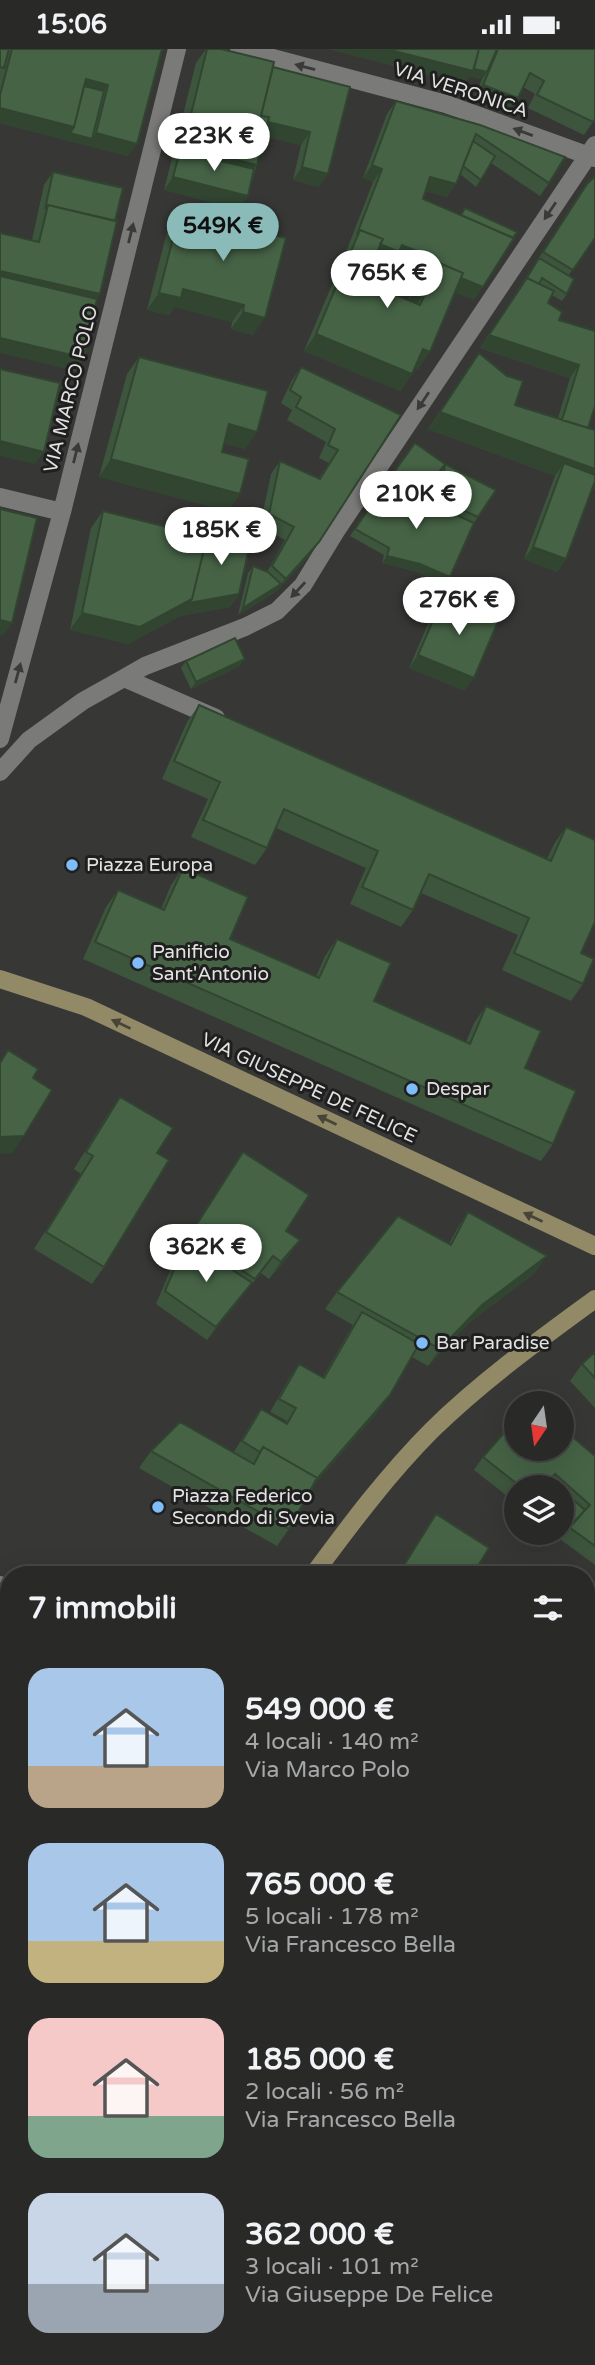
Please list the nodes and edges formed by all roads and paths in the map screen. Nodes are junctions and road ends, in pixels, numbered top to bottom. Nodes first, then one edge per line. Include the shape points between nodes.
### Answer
1 (177, 49) edge
2 (239, 49) edge
3 (592, 152) edge
4 (0, 497) edge
5 (62, 512) junction
6 (124, 678) junction
7 (237, 727) edge
8 (0, 739) edge
9 (0, 772) edge
10 (0, 979) edge
11 (595, 1246) edge
12 (595, 1299) edge
13 (320, 1566) edge

5 -> 1 street, VIA MARCO POLO
3 -> 2 street, VIA VERONICA via 446,104
3 -> 6 street via 303,585 277,611
4 - 5 street
8 -> 5 street, VIA MARCO POLO
6 - 7 street
6 - 9 street via 29,740
11 -> 10 street, VIA GIUSEPPE DE FELICE via 86,1007
12 - 13 street via 521,1353 432,1430 360,1511

